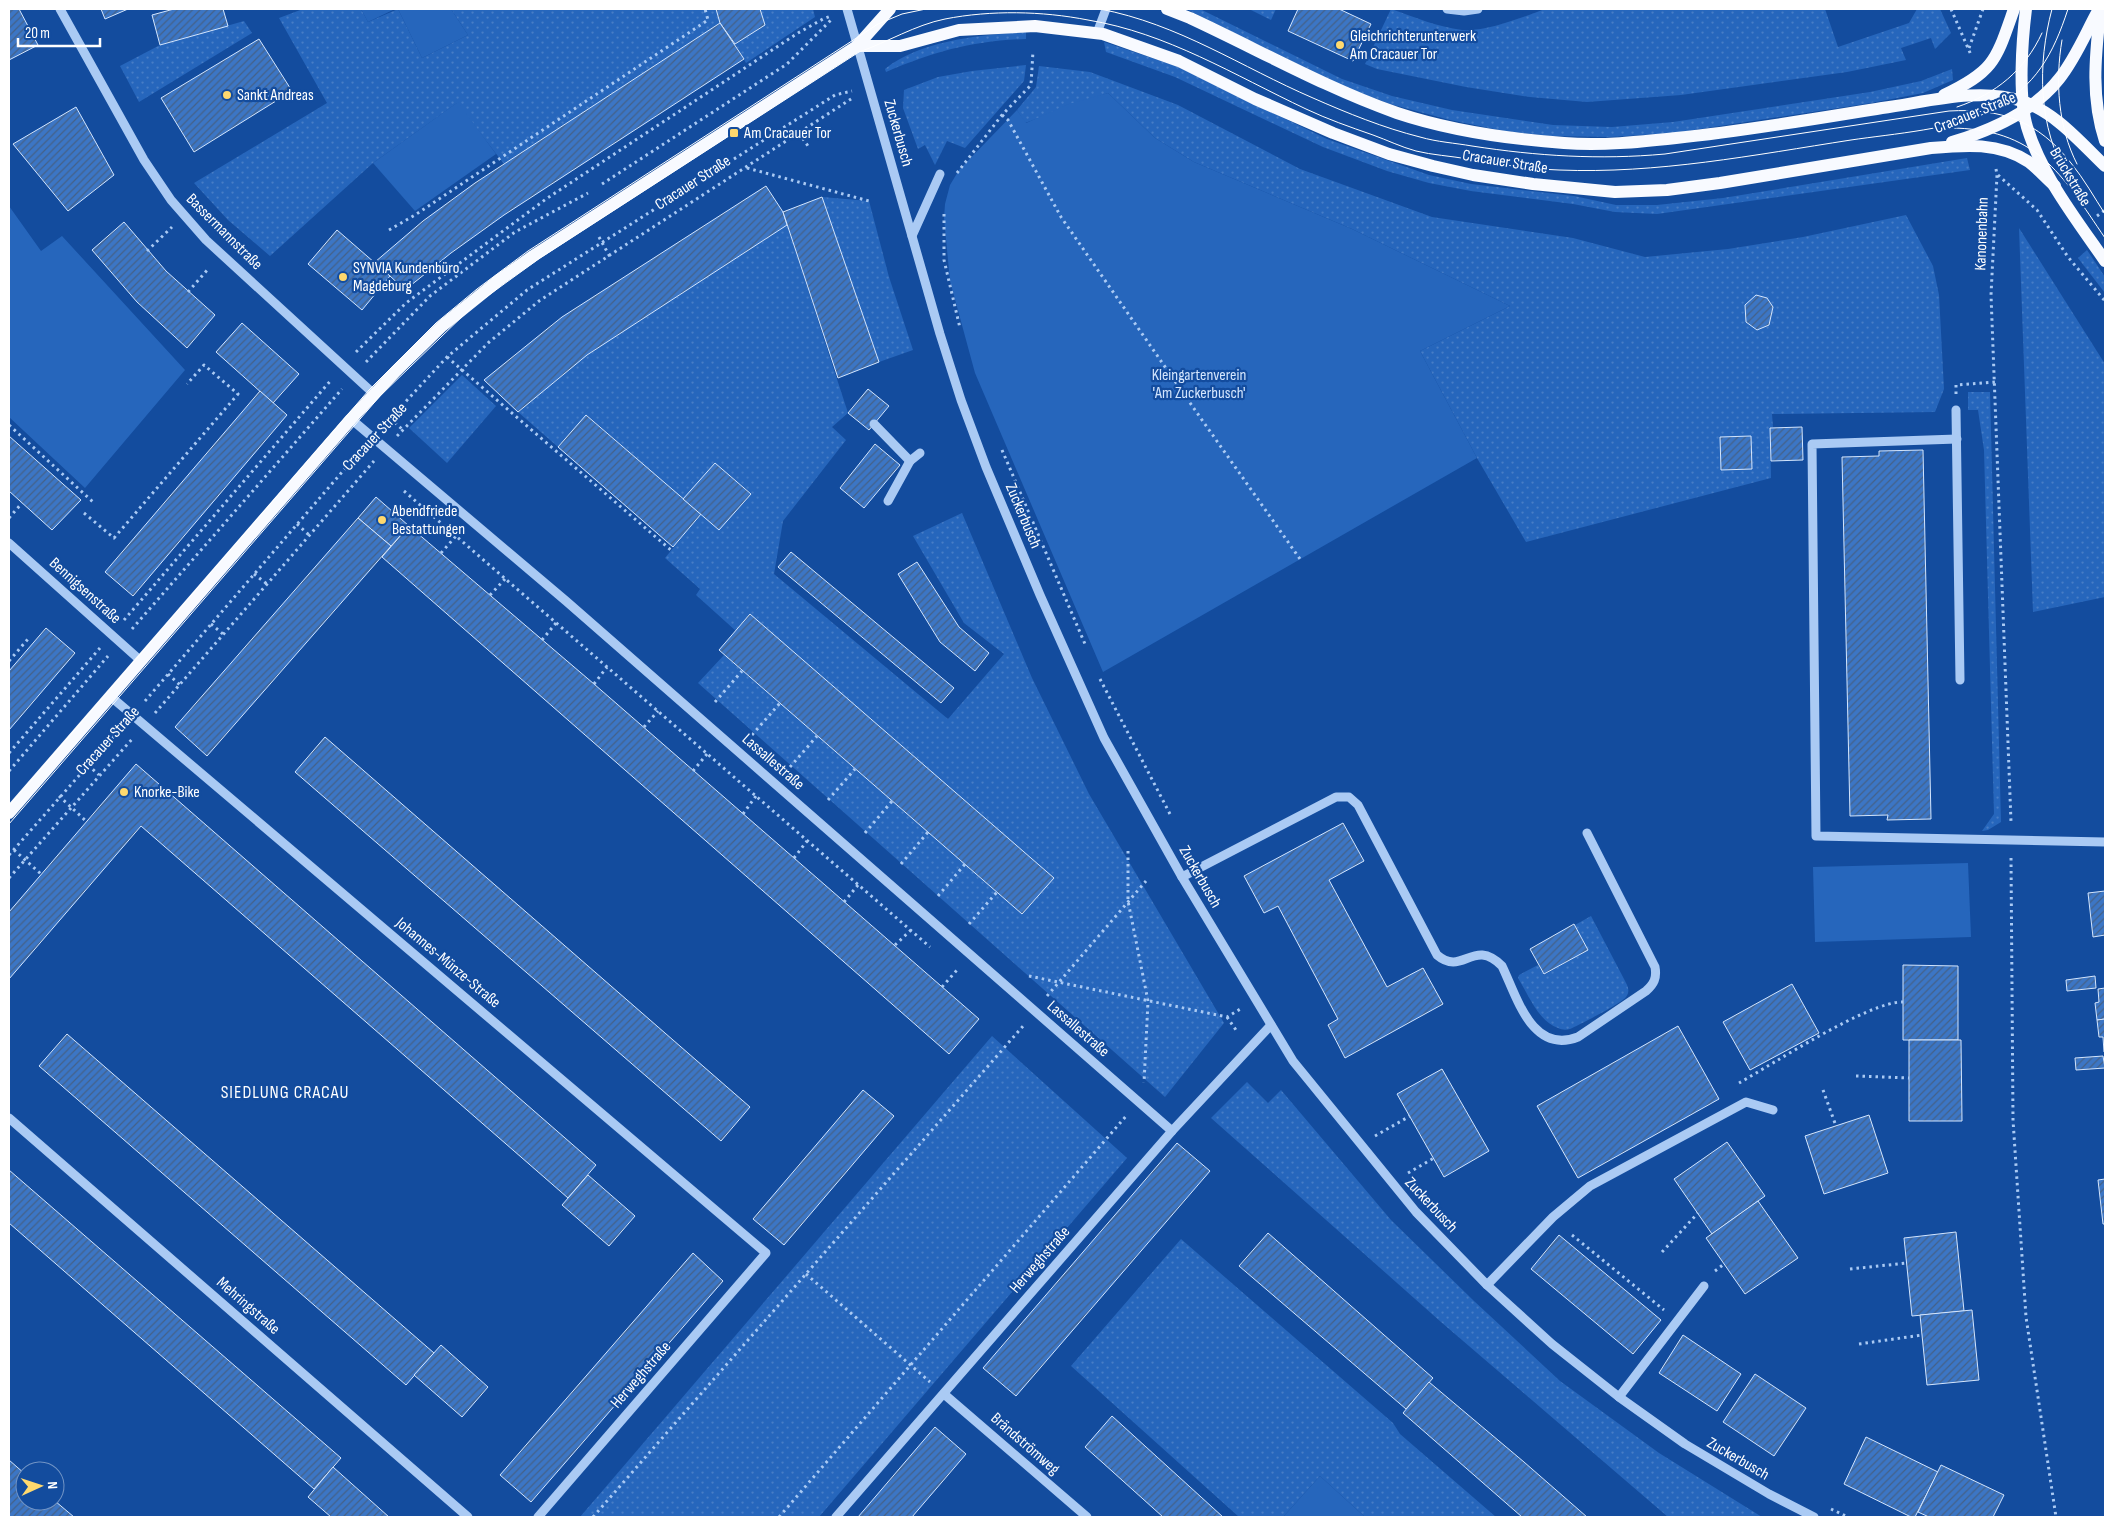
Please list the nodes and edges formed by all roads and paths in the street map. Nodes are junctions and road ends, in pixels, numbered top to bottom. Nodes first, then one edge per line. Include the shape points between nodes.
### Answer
1 (60, 9) edge
2 (705, 9) edge
3 (847, 9) edge
4 (890, 9) edge
5 (1106, 9) edge
6 (1167, 9) edge
7 (1447, 9) edge
8 (1478, 9) edge
9 (1951, 9) edge
10 (1983, 9) edge
11 (2014, 9) edge
12 (2026, 9) edge
13 (2100, 9) edge
14 (1097, 33) junction
15 (857, 46) junction
16 (869, 87) junction
17 (1922, 102) junction
18 (2023, 104) junction
19 (1002, 116) dead end
20 (799, 134) junction
21 (2105, 141) edge
22 (1931, 148) junction
23 (810, 149) dead end
24 (2105, 166) edge
25 (746, 167) junction
26 (940, 174) dead end
27 (2055, 186) junction
28 (869, 201) dead end
29 (184, 216) junction
30 (389, 230) dead end
31 (912, 236) junction
32 (147, 251) dead end
33 (221, 254) junction
34 (2105, 261) edge
35 (188, 292) dead end
36 (2105, 301) edge
37 (447, 357) junction
38 (462, 369) junction
39 (1995, 382) junction
40 (187, 384) dead end
41 (374, 394) junction
42 (1956, 410) joint
43 (390, 418) junction
44 (351, 419) junction
45 (874, 424) dead end
46 (9, 425) edge
47 (403, 430) junction
48 (372, 437) junction
49 (1957, 439) junction
50 (384, 448) junction
51 (920, 453) dead end
52 (910, 461) junction
53 (415, 501) dead end
54 (888, 501) dead end
55 (22, 502) dead end
56 (93, 502) dead end
57 (84, 513) dead end
58 (9, 518) edge
59 (297, 524) junction
60 (309, 535) junction
61 (456, 536) junction
62 (9, 542) edge
63 (672, 551) dead end
64 (441, 553) dead end
65 (1300, 559) dead end
66 (254, 574) junction
67 (505, 579) junction
68 (267, 584) junction
69 (490, 595) dead end
70 (556, 623) junction
71 (211, 624) junction
72 (223, 634) junction
73 (28, 639) dead end
74 (542, 640) dead end
75 (120, 642) junction
76 (9, 661) edge
77 (141, 661) junction
78 (607, 667) junction
79 (742, 671) dead end
80 (168, 674) junction
81 (1960, 680) dead end
82 (594, 684) dead end
83 (180, 685) junction
84 (110, 696) junction
85 (715, 702) dead end
86 (780, 703) dead end
87 (658, 711) junction
88 (132, 715) junction
89 (144, 726) junction
90 (644, 728) dead end
91 (752, 735) dead end
92 (817, 736) dead end
93 (707, 754) junction
94 (88, 765) junction
95 (790, 767) dead end
96 (855, 769) dead end
97 (9, 771) edge
98 (693, 771) dead end
99 (99, 775) junction
100 (59, 796) junction
101 (756, 796) junction
102 (828, 800) dead end
103 (892, 801) dead end
104 (71, 807) junction
105 (9, 813) edge
106 (743, 814) dead end
107 (86, 822) dead end
108 (928, 832) dead end
109 (865, 833) dead end
110 (1587, 833) dead end
111 (2011, 840) junction
112 (807, 841) junction
113 (2105, 842) edge
114 (14, 850) junction
115 (1128, 850) dead end
116 (9, 855) edge
117 (794, 858) dead end
118 (24, 859) junction
119 (901, 864) dead end
120 (965, 864) dead end
121 (41, 874) dead end
122 (1182, 877) junction
123 (9, 878) edge
124 (1146, 881) dead end
125 (858, 885) junction
126 (997, 892) dead end
127 (938, 896) dead end
128 (844, 902) dead end
129 (1128, 902) junction
130 (969, 924) dead end
131 (911, 930) junction
132 (895, 946) dead end
133 (937, 953) dead end
134 (950, 964) dead end
135 (957, 970) junction
136 (964, 976) dead end
137 (1029, 976) dead end
138 (1059, 982) junction
139 (942, 987) dead end
140 (1049, 993) dead end
141 (1148, 1001) junction
142 (1903, 1002) dead end
143 (1035, 1012) junction
144 (1227, 1017) dead end
145 (1015, 1020) dead end
146 (1270, 1025) junction
147 (1022, 1027) junction
148 (1030, 1033) dead end
149 (1856, 1076) dead end
150 (1909, 1078) dead end
151 (1144, 1084) dead end
152 (1737, 1085) dead end
153 (1823, 1090) dead end
154 (1139, 1102) junction
155 (1119, 1110) dead end
156 (1773, 1110) dead end
157 (1410, 1116) dead end
158 (1126, 1117) junction
159 (9, 1118) edge
160 (1133, 1123) dead end
161 (1836, 1126) dead end
162 (1172, 1131) junction
163 (1360, 1145) junction
164 (1434, 1158) dead end
165 (1390, 1183) junction
166 (1698, 1213) dead end
167 (1572, 1235) dead end
168 (1662, 1252) dead end
169 (766, 1253) joint
170 (1907, 1263) dead end
171 (1850, 1269) dead end
172 (806, 1274) junction
173 (1487, 1285) junction
174 (1704, 1286) dead end
175 (1678, 1322) junction
176 (1922, 1335) dead end
177 (1859, 1344) dead end
178 (911, 1365) junction
179 (944, 1394) junction
180 (1619, 1397) junction
181 (468, 1517) edge
182 (538, 1517) edge
183 (593, 1517) edge
184 (779, 1517) edge
185 (836, 1517) edge
186 (1087, 1517) edge
187 (1814, 1517) edge
188 (2056, 1517) edge

1 - 29 street, Bassermannstraße via 144,160
2 - 30 path via 708,20
3 - 15 street, Zuckerbusch
4 - 15 main road, Cracauer Straße
5 - 14 street
6 - 17 main road, Cracauer Straße via 1343,93 1400,114 1476,133 1566,144 1625,143 1709,134
7 - 8 street
9 - 10 path via 1969,49
11 - 17 main road, Cracauer Straße via 1999,51 1989,68 1960,88
12 - 18 main road
13 - 18 main road, Cracauer Straße via 2059,79
13 - 21 main road via 2094,92
14 - 15 main road, Cracauer Straße via 1042,27 958,30 900,46
14 - 22 main road, Cracauer Straße via 1179,61 1255,99 1389,154 1465,173 1533,184 1615,192 1667,190
15 - 16 street, Zuckerbusch
15 - 41 main road, Cracauer Straße via 533,256 442,326
16 - 20 path, Cracauer Straße
16 - 31 street, Zuckerbusch
16 - 37 path, Cracauer Straße via 835,95 527,290
17 - 18 main road, Cracauer Straße via 1987,95
18 - 22 main road, Cracauer Straße via 2012,118
18 - 24 main road, Brückstraße via 2063,125
18 - 27 main road, Brückstraße via 2036,152
19 - 65 path via 1008,120 1062,217
20 - 23 path
20 - 25 path, Cracauer Straße
22 - 27 main road, Cracauer Straße via 1990,146 2028,162
25 - 28 path
25 - 38 path, Cracauer Straße via 539,301
26 - 31 street
27 - 34 main road, Brückstraße
29 - 32 path
29 - 33 street, Bassermannstraße
31 - 122 street, Zuckerbusch via 940,334 986,467 1104,738
33 - 35 path
33 - 41 street, Bassermannstraße
36 - 39 path, Kanonenbahn via 2068,257 2037,210 1997,175 1991,295
37 - 38 path
37 - 43 path, Cracauer Straße
38 - 47 path, Cracauer Straße
38 - 63 path via 646,525
39 - 42 path via 1956,386
39 - 111 path, Kanonenbahn
40 - 57 path via 204,365 238,394 114,538
41 - 44 main road, Cracauer Straße
42 - 49 street
43 - 47 path
43 - 48 path, Cracauer Straße
44 - 48 street, Lassallestraße
44 - 77 main road, Cracauer Straße
45 - 52 street
46 - 56 path
47 - 50 path, Cracauer Straße
48 - 50 street, Lassallestraße
48 - 59 path, Cracauer Straße
49 - 81 street
49 - 111 street via 1812,444 1816,836
50 - 60 path, Cracauer Straße
50 - 143 street, Lassallestraße via 566,601
51 - 52 street
52 - 54 street
53 - 61 path
55 - 58 path
59 - 60 path
59 - 66 path, Cracauer Straße
60 - 68 path, Cracauer Straße
61 - 64 path
61 - 67 path
62 - 75 street, Bennigsenstraße
66 - 68 path
66 - 71 path, Cracauer Straße
67 - 69 path
67 - 70 path
68 - 72 path, Cracauer Straße
70 - 74 path
70 - 78 path
71 - 72 path
71 - 80 path, Cracauer Straße
72 - 83 path, Cracauer Straße
73 - 76 path
75 - 77 street, Bennigsenstraße
75 - 97 path
77 - 84 main road, Cracauer Straße
78 - 82 path
78 - 87 path
79 - 85 path
80 - 83 path
80 - 88 path, Cracauer Straße
83 - 89 path, Cracauer Straße
84 - 88 street, Johannes-Münze-Straße
84 - 105 main road, Cracauer Straße
86 - 91 path
87 - 90 path
87 - 93 path
88 - 89 street, Johannes-Münze-Straße
88 - 94 path, Cracauer Straße
89 - 99 path, Cracauer Straße
89 - 169 street, Johannes-Münze-Straße
92 - 95 path
93 - 98 path
93 - 101 path
94 - 99 path
94 - 100 path, Cracauer Straße
96 - 102 path
99 - 104 path, Cracauer Straße
100 - 104 path
100 - 114 path, Cracauer Straße
101 - 106 path
101 - 112 path
103 - 109 path
104 - 107 path
104 - 118 path, Cracauer Straße
108 - 119 path
110 - 122 street via 1655,968 1656,978 1646,991 1578,1037 1565,1040 1542,1035 1532,1028 1497,961 1477,954 1449,963 1437,955 1358,805 1349,797 1336,797
111 - 113 street
111 - 188 path, Kanonenbahn via 2013,1120 2026,1317
112 - 117 path
112 - 125 path
114 - 116 path, Cracauer Straße
114 - 118 path
115 - 129 path
118 - 121 path
118 - 123 path, Cracauer Straße
120 - 127 path
122 - 146 street, Zuckerbusch
124 - 129 path
125 - 128 path
125 - 131 path
126 - 130 path
129 - 138 path
129 - 141 path
131 - 132 path
131 - 133 path
134 - 135 path
135 - 136 path
135 - 139 path
137 - 138 path
138 - 140 path
138 - 141 path
141 - 144 path
141 - 151 path
142 - 152 path via 1894,1002 1850,1020
143 - 147 path
143 - 154 street, Lassallestraße
145 - 147 path
146 - 162 street, Herweghstraße
146 - 163 street, Zuckerbusch via 1294,1062
147 - 148 path
147 - 172 path
149 - 150 path
153 - 161 path
154 - 158 path
154 - 162 street, Lassallestraße
155 - 158 path
156 - 173 street via 1746,1102 1590,1186 1553,1216
157 - 163 path
158 - 160 path
158 - 178 path
159 - 181 street, Mehringstraße
162 - 179 street, Herweghstraße
163 - 165 street, Zuckerbusch
164 - 165 path
165 - 173 street, Zuckerbusch
166 - 168 path
167 - 175 path
169 - 182 street, Herweghstraße
170 - 171 path
172 - 178 path
172 - 183 path
173 - 180 street, Zuckerbusch via 1552,1344
174 - 175 street
175 - 180 street
176 - 177 path
178 - 179 path
178 - 184 path
179 - 185 street, Herweghstraße
179 - 186 street, Brändströmweg
180 - 187 street, Zuckerbusch via 1716,1464

